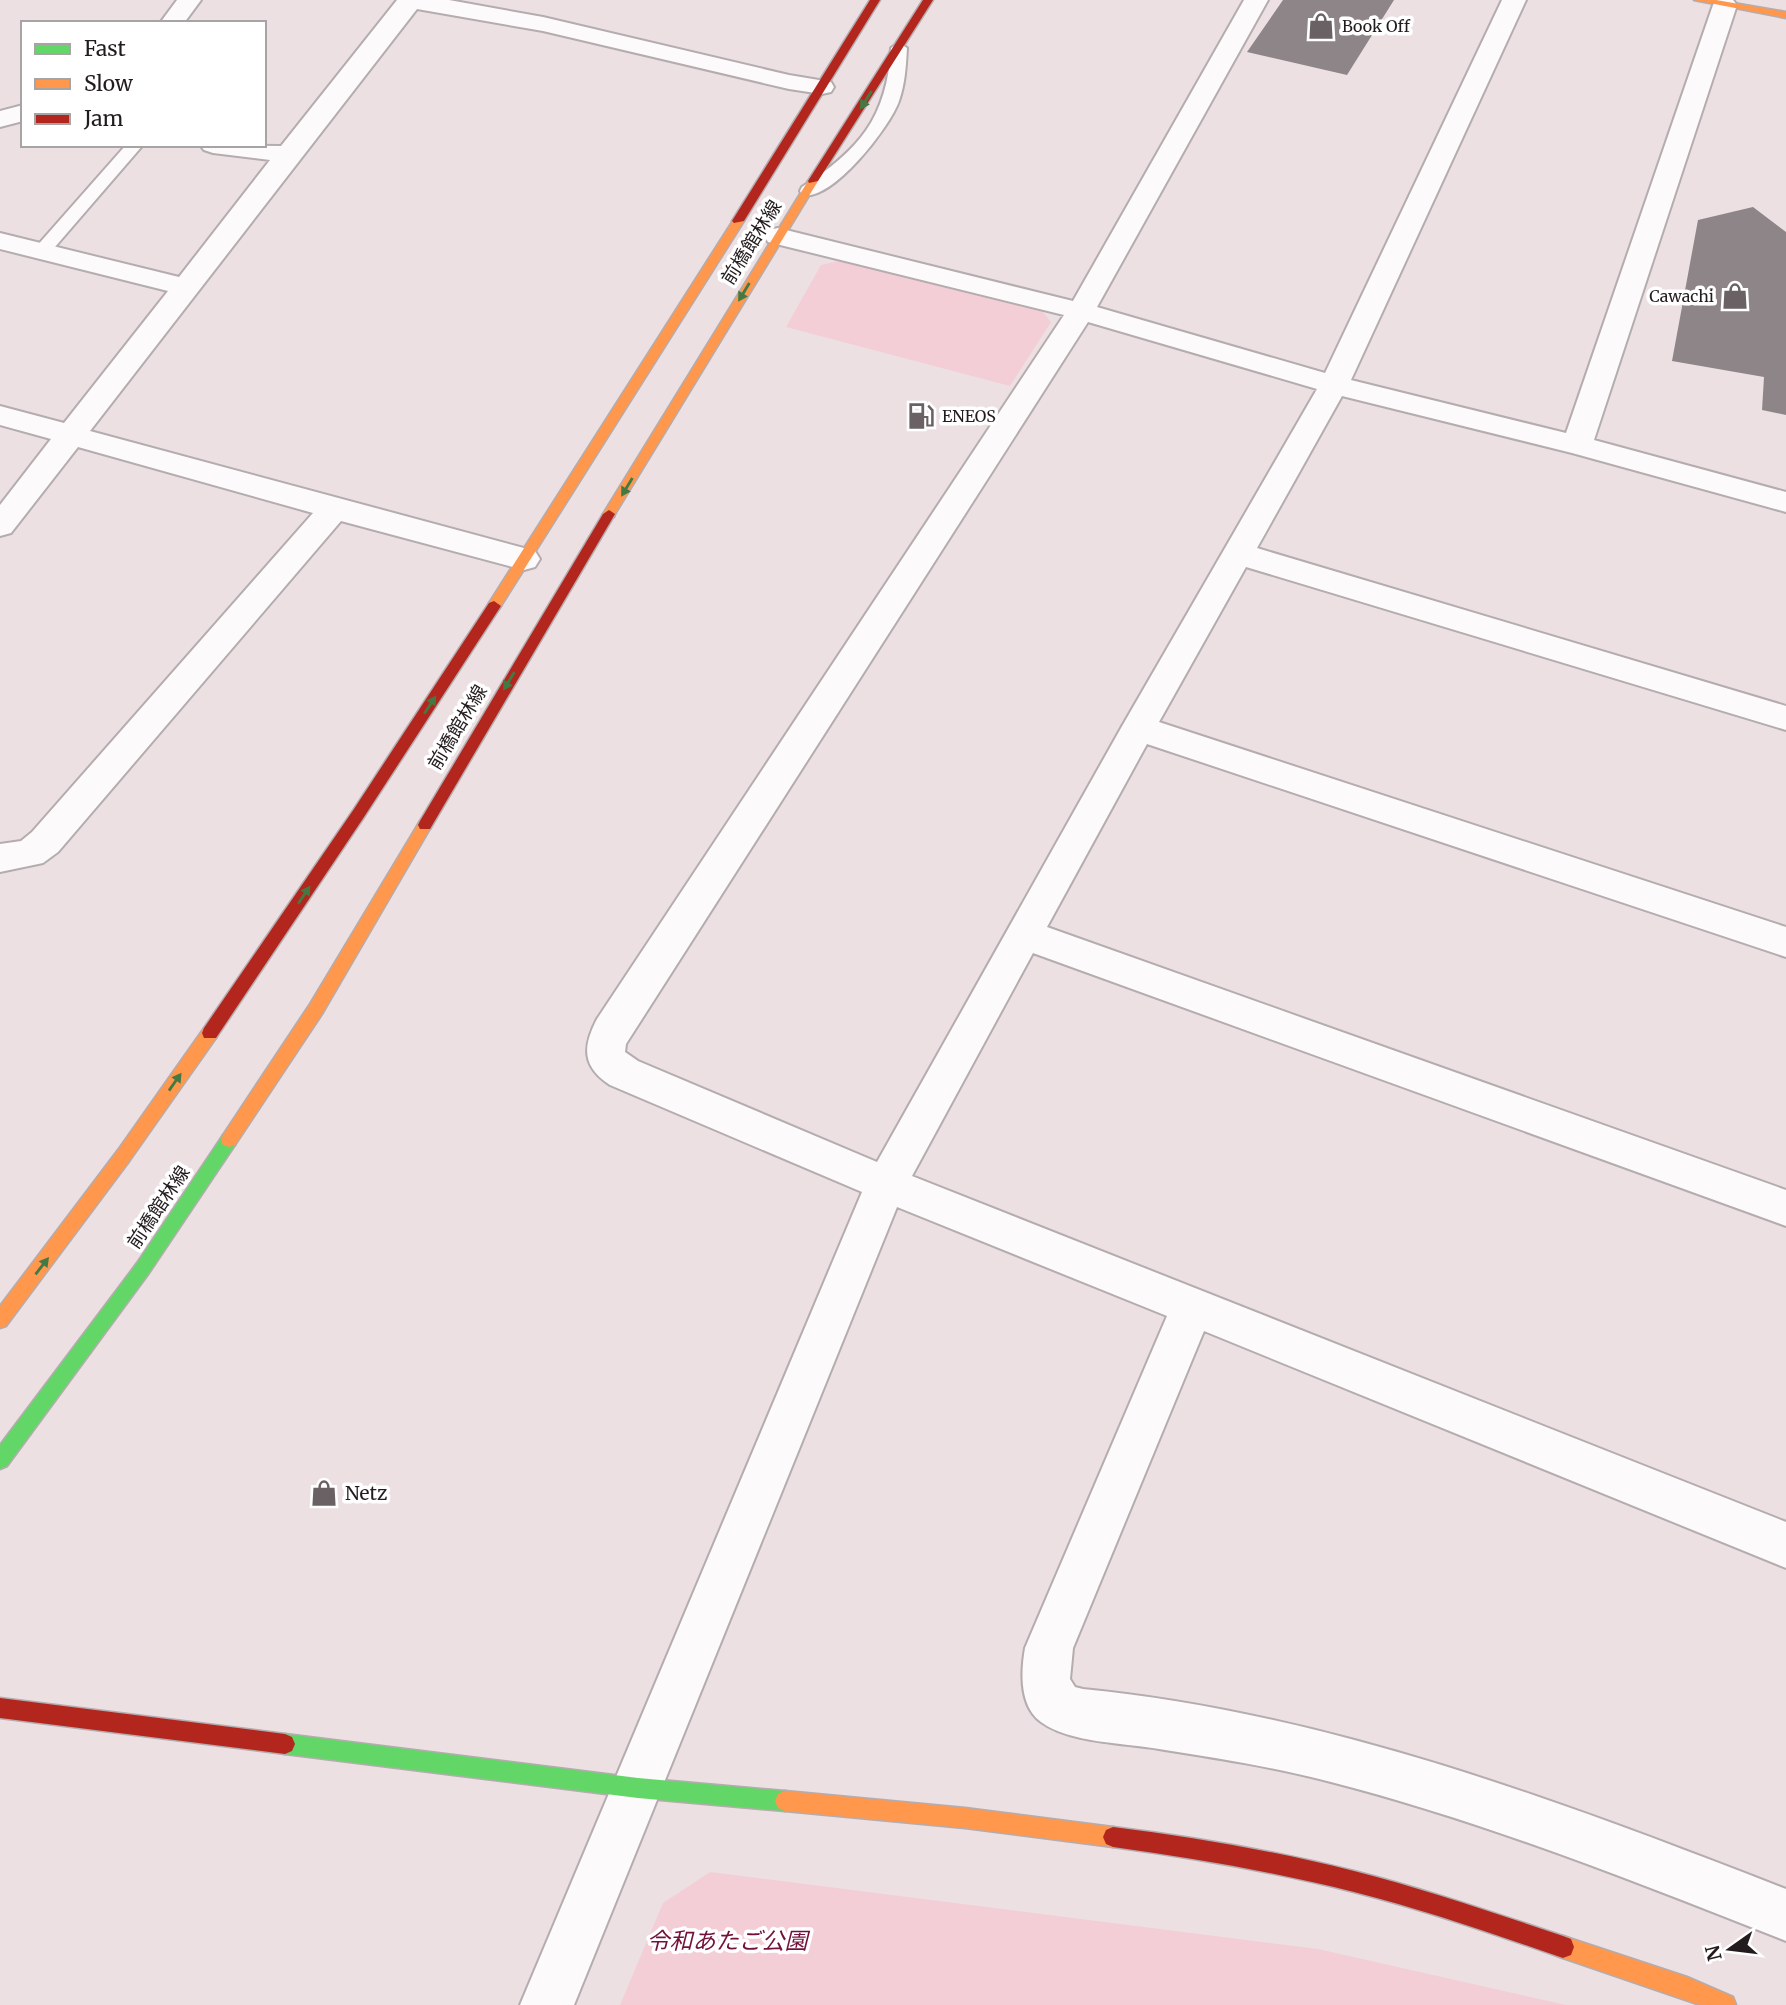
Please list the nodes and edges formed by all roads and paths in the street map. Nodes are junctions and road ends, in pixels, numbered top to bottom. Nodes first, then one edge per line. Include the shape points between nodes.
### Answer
1 (189, 0) edge
2 (411, 0) edge
3 (875, 0) edge
4 (928, 0) edge
5 (1256, 0) edge
6 (1514, 0) edge
7 (1712, 2) edge
8 (1786, 15) edge
9 (173, 21) edge
10 (899, 48) joint
11 (822, 87) junction
12 (133, 147) edge
13 (229, 147) edge
14 (288, 155) junction
15 (808, 191) joint
16 (778, 236) junction
17 (0, 241) edge
18 (42, 251) junction
19 (185, 287) junction
20 (1081, 311) junction
21 (1334, 385) junction
22 (0, 415) edge
23 (72, 435) junction
24 (1577, 445) junction
25 (1786, 502) edge
26 (334, 509) junction
27 (0, 526) edge
28 (1239, 554) junction
29 (524, 558) junction
30 (1786, 718) edge
31 (1138, 728) junction
32 (0, 858) edge
33 (1023, 934) junction
34 (1786, 942) edge
35 (886, 1184) junction
36 (1786, 1208) edge
37 (1193, 1305) junction
38 (0, 1320) edge
39 (0, 1460) edge
40 (1786, 1545) edge
41 (0, 1708) edge
42 (638, 1788) junction
43 (1786, 1915) edge
44 (547, 2005) edge
45 (1725, 2005) edge

1 - 9 street
2 - 11 street via 543,23
2 - 14 street
3 - 11 main road, 前橋館林線
4 - 10 main road
5 - 20 street
6 - 21 street
7 - 8 main road
7 - 24 street
10 - 15 lane via 890,104 864,145 843,168
11 - 29 main road, 前橋館林線
12 - 18 lane
13 - 14 street
14 - 19 street
15 - 16 main road, 前橋館林線
16 - 20 street
16 -> 39 main road, 前橋館林線 via 309,1020 143,1268
17 - 18 street
18 - 19 street
19 - 23 street
20 - 21 street
20 - 35 street via 605,1042 607,1060 624,1073
21 - 24 street
21 - 28 street
22 - 23 street
23 - 26 street
23 - 27 street
24 - 25 street
26 - 29 street
26 - 32 street via 45,842 30,853
28 - 30 street
28 - 31 street
38 -> 29 main road, 前橋館林線 via 59,1245 276,937
31 - 33 street
31 - 34 street
33 - 35 street
33 - 36 street
35 - 37 street
35 - 42 street
37 - 40 street
37 - 43 street via 1049,1648 1046,1689 1058,1705 1073,1713 1251,1740 1359,1765 1629,1853
41 - 42 main road
42 - 44 street
42 - 45 main road via 965,1818 1183,1846 1312,1871 1444,1908 1686,1987

